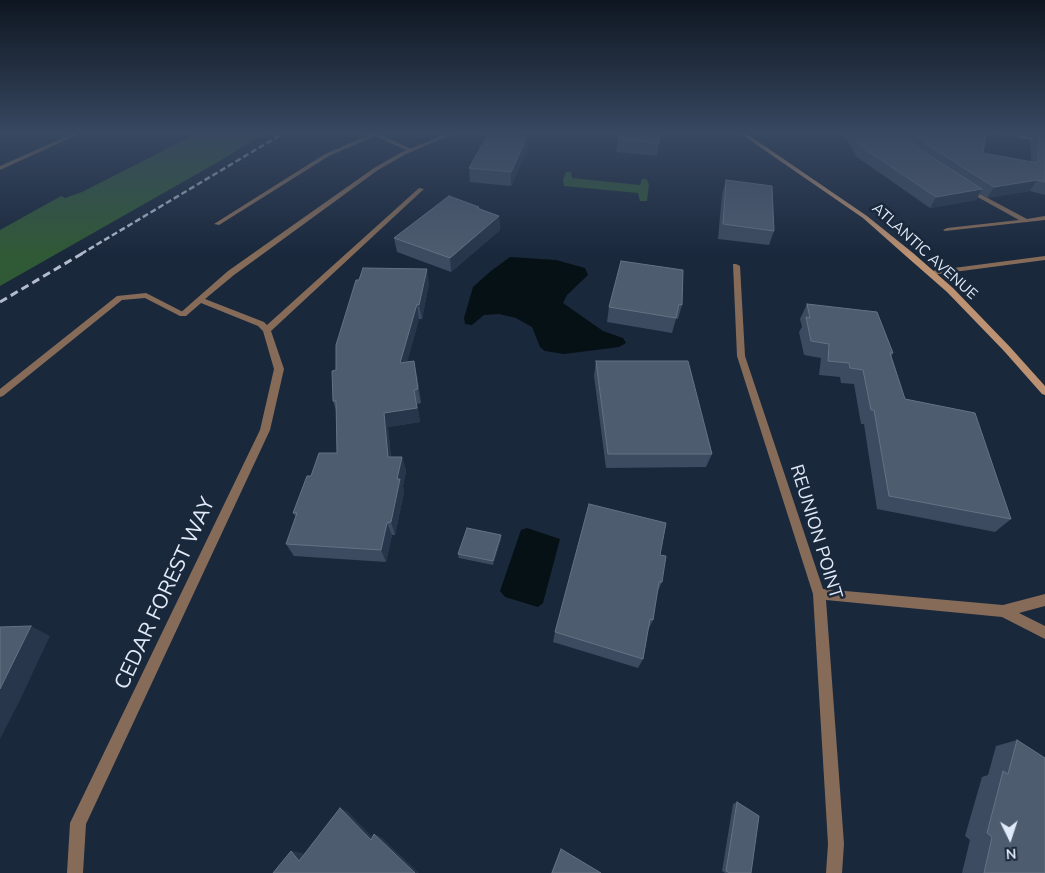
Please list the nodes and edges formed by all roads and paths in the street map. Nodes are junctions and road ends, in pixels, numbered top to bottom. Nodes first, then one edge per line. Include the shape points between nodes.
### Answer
1 (296, 175) edge
2 (368, 175) edge
3 (803, 175) edge
4 (957, 183) edge
5 (420, 189) dead end
6 (1045, 218) edge
7 (1026, 222) junction
8 (217, 224) dead end
9 (947, 230) dead end
10 (1045, 258) edge
11 (736, 266) dead end
12 (931, 273) junction
13 (200, 300) junction
14 (267, 330) junction
15 (1045, 392) edge
16 (0, 394) edge
17 (819, 594) junction
18 (1045, 600) edge
19 (1003, 611) junction
20 (1045, 633) edge
21 (74, 873) edge
22 (834, 873) edge

1 - 8 street
2 - 13 street via 231,273
3 - 12 main road, ATLANTIC AVENUE via 865,217
4 - 7 street
5 - 14 street
6 - 7 street
7 - 9 street
10 - 12 street
11 - 17 street, REUNION POINT via 741,356
12 - 15 main road, ATLANTIC AVENUE
13 - 14 street via 261,324
13 - 16 street via 183,314 146,295 120,298
14 - 21 street, CEDAR FOREST WAY via 279,369 265,430 78,823
17 - 19 street
17 - 22 street, REUNION POINT via 836,844
18 - 19 street
19 - 20 street

